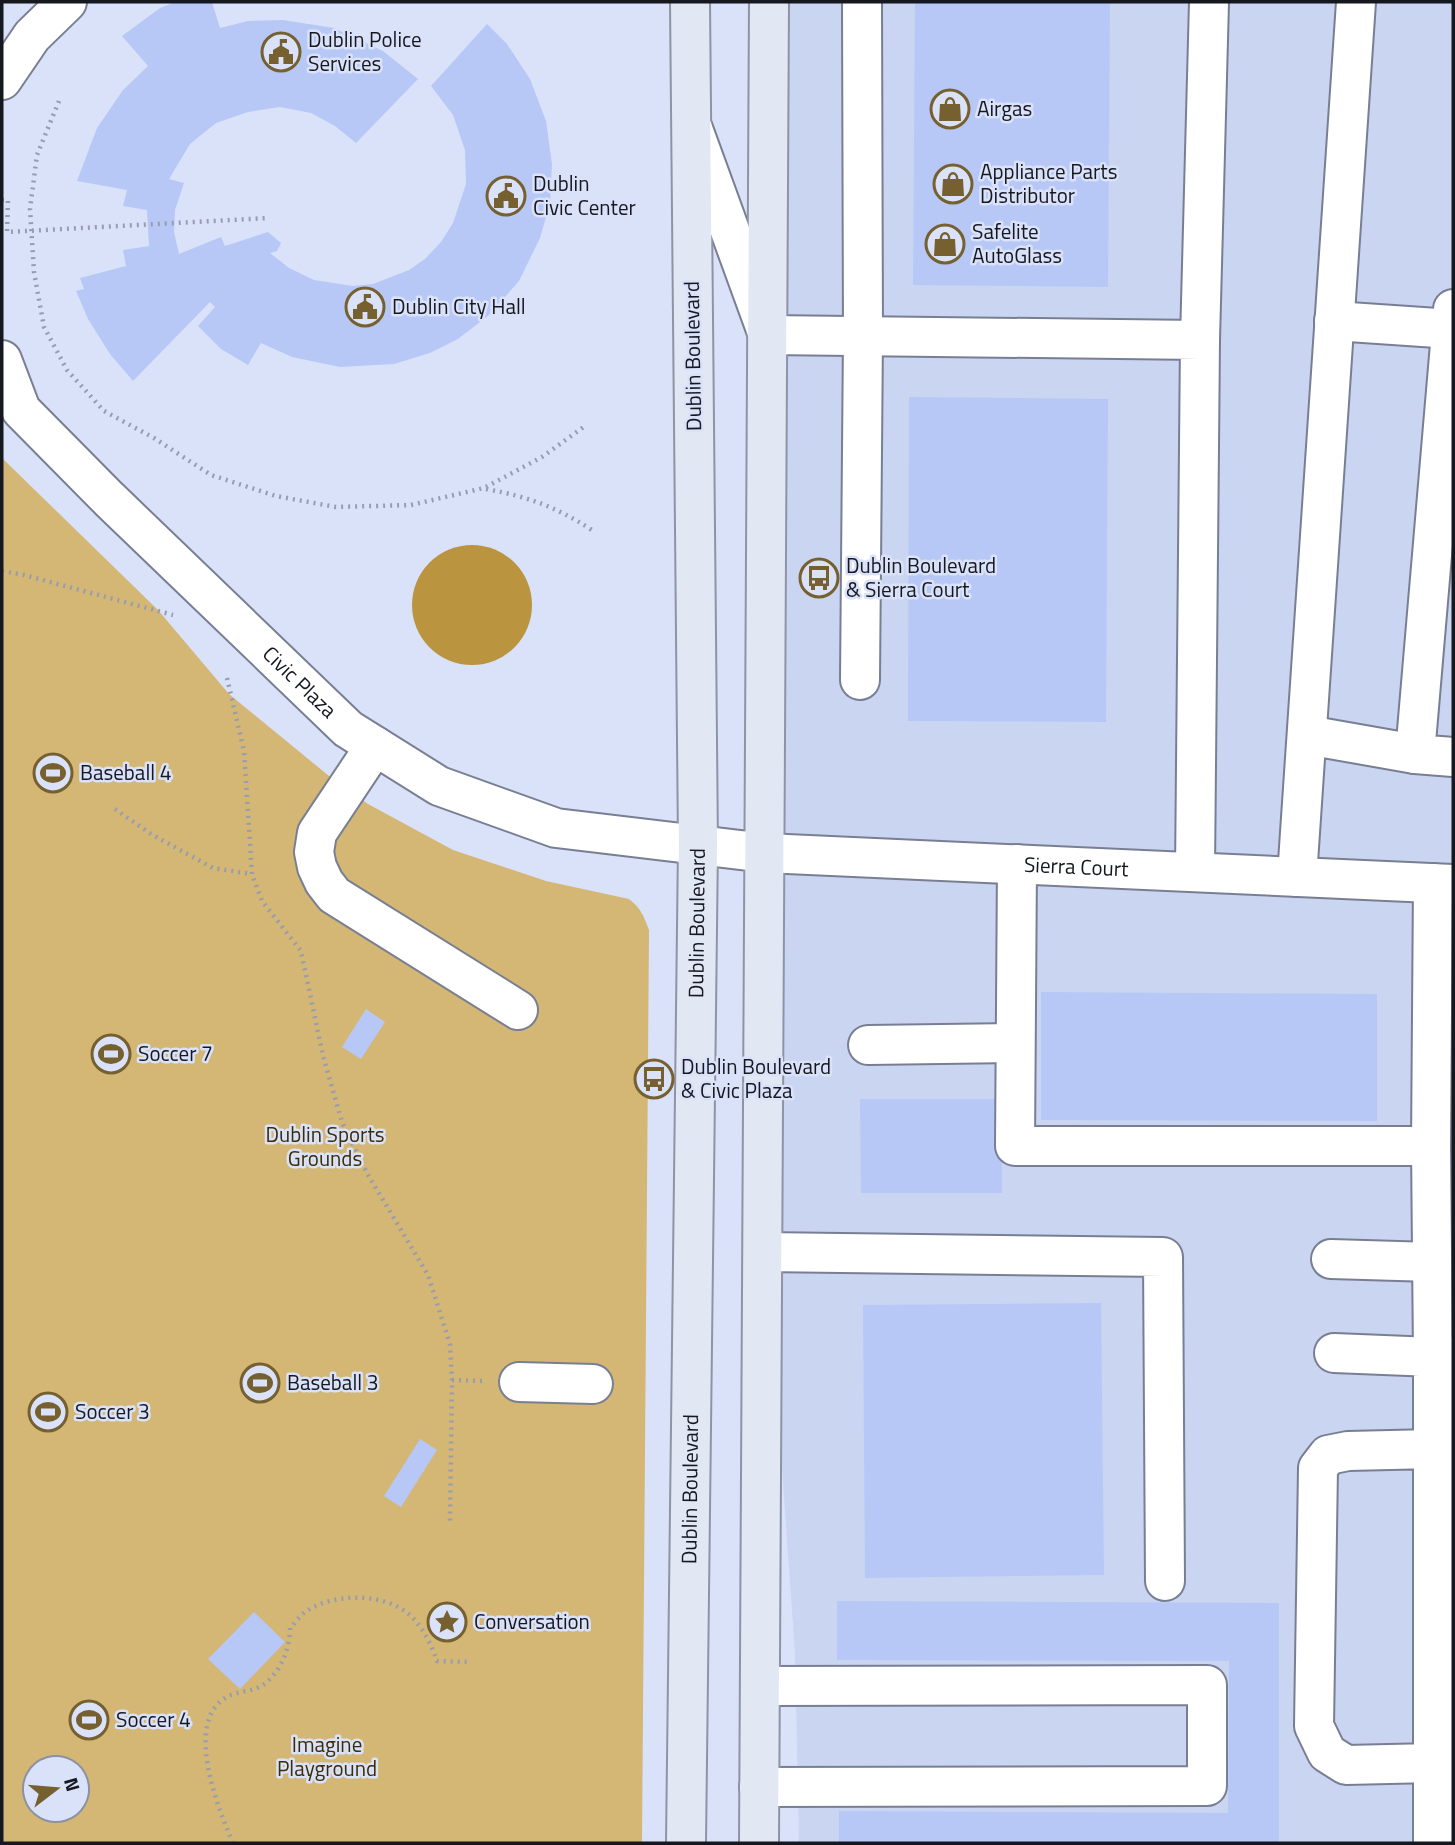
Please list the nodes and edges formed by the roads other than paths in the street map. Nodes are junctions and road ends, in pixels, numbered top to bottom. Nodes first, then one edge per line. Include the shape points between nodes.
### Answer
1 (690, 2) edge
2 (862, 2) edge
3 (1209, 2) edge
4 (1356, 2) edge
5 (764, 8) edge
6 (691, 124) junction
7 (1452, 319) edge
8 (1334, 321) junction
9 (768, 335) junction
10 (863, 336) junction
11 (1200, 340) junction
12 (2, 360) edge
13 (11, 417) edge
14 (860, 680) dead end
15 (1307, 735) junction
16 (375, 746) junction
17 (1415, 754) junction
18 (1453, 758) edge
19 (698, 845) junction
20 (765, 853) junction
21 (1017, 864) junction
22 (1195, 872) junction
23 (1297, 877) junction
24 (1443, 884) edge
25 (518, 1010) dead end
26 (1015, 1042) junction
27 (869, 1045) dead end
28 (1431, 1146) junction
29 (763, 1252) junction
30 (1331, 1259) dead end
31 (1432, 1262) junction
32 (1334, 1353) dead end
33 (1443, 1357) edge
34 (519, 1382) dead end
35 (593, 1384) dead end
36 (1433, 1449) junction
37 (1166, 1581) dead end
38 (760, 1686) junction
39 (1443, 1763) edge
40 (759, 1787) junction
41 (686, 1843) edge
42 (759, 1843) edge
43 (1433, 1843) edge

1 - 6 main road, Dublin Boulevard
2 - 10 street
3 - 11 street
4 - 8 street
5 - 9 main road
6 - 9 street
6 - 19 main road, Dublin Boulevard
7 - 8 street
7 - 17 street
8 - 15 street
9 - 10 street
9 - 20 main road
10 - 11 street
10 - 14 street
11 - 22 street
12 - 13 street, Civic Plaza
13 - 16 street, Civic Plaza via 348,729
15 - 17 street
15 - 23 street
16 - 19 street, Civic Plaza via 439,786 556,828
16 - 25 street via 317,833 314,852 324,883 334,895
17 - 18 street
19 - 20 street, Sierra Court
19 - 41 main road, Dublin Boulevard
20 - 21 street, Sierra Court
20 - 29 main road
21 - 22 street, Sierra Court
21 - 26 street
22 - 23 street, Sierra Court
23 - 24 street, Sierra Court
24 - 28 street
26 - 27 street
26 - 28 street via 1015,1146
28 - 31 street
29 - 37 street via 1163,1257
29 - 38 main road
30 - 31 street
31 - 33 street
32 - 33 street
33 - 36 street
34 - 35 street
36 - 39 street
36 - 39 street via 1348,1451 1328,1455 1318,1468 1314,1726 1327,1753 1346,1765
38 - 40 main road
38 - 40 street via 1207,1685 1207,1786
39 - 43 street
40 - 42 main road

